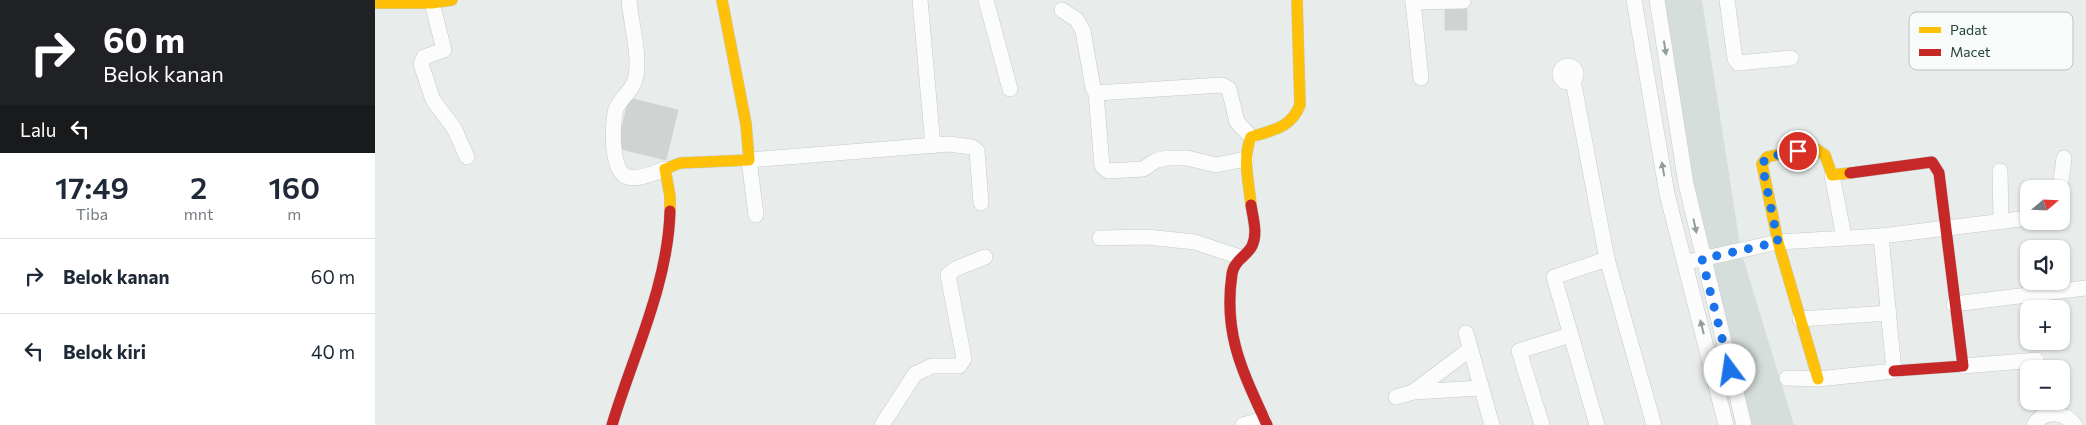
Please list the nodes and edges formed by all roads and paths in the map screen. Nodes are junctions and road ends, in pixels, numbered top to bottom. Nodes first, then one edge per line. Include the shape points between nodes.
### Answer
1 (452, 0) edge
2 (629, 0) edge
3 (722, 0) edge
4 (920, 0) edge
5 (986, 0) edge
6 (1297, 0) edge
7 (1634, 0) edge
8 (1657, 0) edge
9 (1727, 0) edge
10 (1413, 1) edge
11 (1463, 1) edge
12 (375, 3) edge
13 (432, 3) junction
14 (1061, 10) dead end
15 (1791, 58) dead end
16 (1586, 64) dead end
17 (1421, 78) dead end
18 (1010, 89) dead end
19 (1096, 93) junction
20 (1251, 137) junction
21 (933, 146) junction
22 (467, 157) dead end
23 (2064, 158) dead end
24 (1246, 159) junction
25 (749, 160) junction
26 (665, 169) junction
27 (2000, 171) dead end
28 (1832, 175) junction
29 (2061, 180) edge
30 (981, 203) dead end
31 (757, 215) dead end
32 (2020, 219) edge
33 (2001, 222) junction
34 (1947, 228) junction
35 (1881, 236) junction
36 (1844, 237) junction
37 (1100, 238) dead end
38 (1778, 242) junction
39 (985, 257) dead end
40 (1240, 257) junction
41 (1607, 259) junction
42 (1702, 259) junction
43 (1686, 262) junction
44 (2086, 288) edge
45 (1954, 304) junction
46 (1889, 313) junction
47 (1800, 319) junction
48 (1466, 333) dead end
49 (1570, 335) junction
50 (1469, 350) junction
51 (2020, 361) edge
52 (1963, 366) junction
53 (1894, 371) junction
54 (1787, 378) dead end
55 (1818, 379) junction
56 (1481, 388) junction
57 (1413, 392) junction
58 (1397, 397) dead end
59 (1265, 422) edge
60 (612, 425) edge
61 (881, 425) edge
62 (1243, 425) edge
63 (1493, 425) edge
64 (1542, 425) edge
65 (1597, 425) edge
66 (1654, 425) edge
67 (1726, 425) edge
68 (1744, 425) edge
69 (2035, 425) edge
70 (2075, 425) edge

1 - 13 street
2 - 26 street via 636,77 616,110 612,136 616,161 622,174 628,177
3 - 25 street via 746,124
4 - 21 street
5 - 18 street
6 - 20 street via 1300,105 1297,117 1290,125
43 -> 7 street via 1667,194
8 -> 42 street via 1686,184
9 - 15 street via 1738,63
10 - 11 street
10 - 17 street
12 - 13 street
13 - 22 street via 444,50 424,57 421,64 433,100 454,128
14 - 19 street via 1077,20 1083,31
16 - 41 street via 1571,73
19 - 20 street via 1222,85 1229,89 1237,122
19 - 24 street via 1102,166 1108,171 1143,169 1157,160 1168,158 1187,158 1216,165
20 - 24 street
21 - 25 street
21 - 30 street via 955,145 977,151
23 - 29 street
24 - 40 street via 1255,236 1251,248
25 - 26 street via 680,163
25 - 31 street
26 - 60 street via 670,196 665,254
27 - 33 street
28 - 34 street via 1932,162 1939,173
28 - 36 street
28 - 38 street via 1827,156 1813,148 1763,160
32 - 33 street
33 - 34 street
34 - 35 street
34 - 45 street
35 - 36 street
35 - 46 street
36 - 38 street
37 - 40 street via 1147,237 1195,242
38 - 42 street
38 - 47 street
39 - 61 street via 948,275 964,359 962,364 932,366 915,374
40 - 59 street via 1233,272 1232,339
41 - 49 street via 1553,277
41 - 66 street
42 - 43 street
42 - 68 street
67 -> 43 street
44 - 45 street
45 - 52 street
46 - 47 street
46 - 53 street
47 - 55 street
48 - 50 street
49 - 64 street via 1519,351
49 - 65 street
50 - 56 street
50 - 57 street
51 - 52 street
52 - 53 street
53 - 55 street
54 - 55 street
56 - 57 street
56 - 63 street
57 - 58 street
59 - 62 street
69 - 70 street via 2050,414 2064,415

